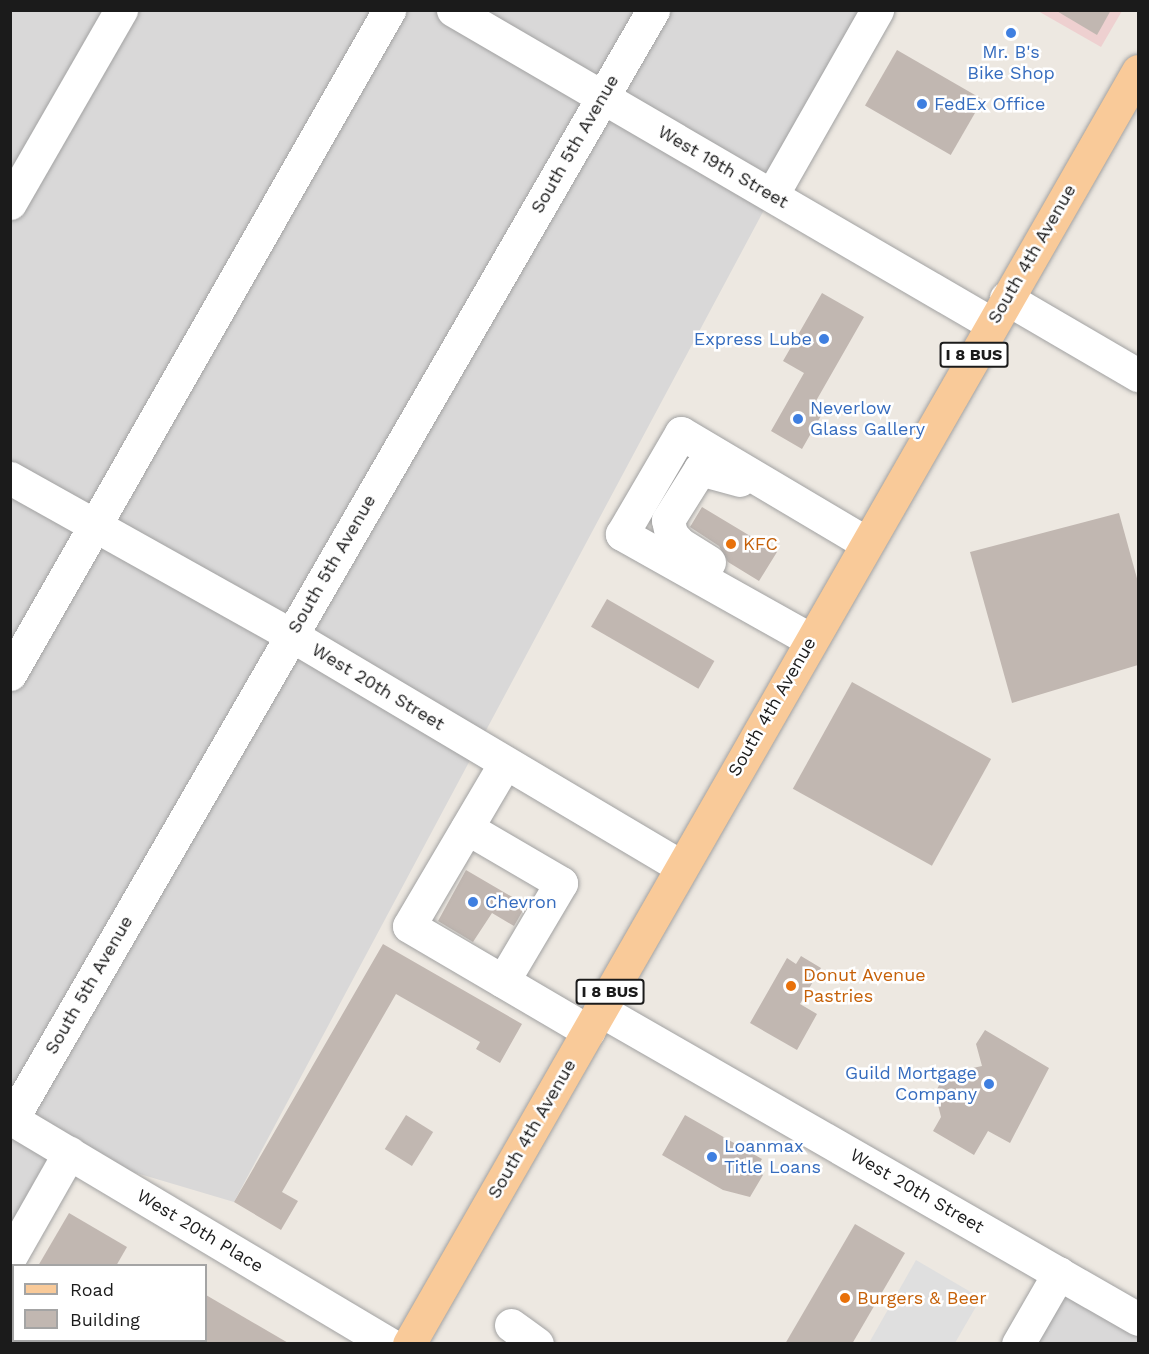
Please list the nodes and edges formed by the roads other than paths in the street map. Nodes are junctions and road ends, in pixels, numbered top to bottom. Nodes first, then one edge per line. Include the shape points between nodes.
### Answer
1 (122, 10) edge
2 (389, 10) edge
3 (453, 10) edge
4 (652, 10) edge
5 (877, 10) edge
6 (1138, 72) edge
7 (603, 97) junction
8 (772, 195) junction
9 (10, 203) edge
10 (999, 311) junction
11 (1138, 375) edge
12 (10, 478) edge
13 (763, 480) junction
14 (95, 526) junction
15 (866, 543) junction
16 (756, 609) junction
17 (291, 635) junction
18 (811, 640) junction
19 (10, 674) edge
20 (505, 763) junction
21 (467, 828) junction
22 (681, 867) junction
23 (503, 981) junction
24 (594, 1020) junction
25 (11, 1118) edge
26 (69, 1153) junction
27 (10, 1257) edge
28 (1059, 1273) junction
29 (1138, 1319) edge
30 (389, 1344) edge
31 (409, 1344) edge
32 (1018, 1344) edge

1 - 9 street
2 - 14 street
3 - 7 street, West 19th Street
4 - 7 street, South 5th Avenue
5 - 8 street
6 - 10 main road, South 4th Avenue / I 8 BUS
7 - 8 street, West 19th Street
7 - 17 street, South 5th Avenue
8 - 10 street, West 19th Street
10 - 11 street, West 19th Street
10 - 15 main road, South 4th Avenue / I 8 BUS
12 - 14 street, West 20th Street
13 - 15 street
13 - 16 street via 731,481 700,469 668,520 671,534 681,544 743,582
13 - 16 street via 681,433 622,534
14 - 17 street, West 20th Street
14 - 19 street
15 - 18 main road, South 4th Avenue / I 8 BUS
16 - 18 street
17 - 20 street, West 20th Street
17 - 25 street, South 5th Avenue
18 - 22 main road, South 4th Avenue / I 8 BUS
20 - 21 street
20 - 22 street, West 20th Street
21 - 23 street, West 20th Street via 410,926
21 - 23 street via 561,883
22 - 24 main road, South 4th Avenue / I 8 BUS
23 - 24 street, West 20th Street
24 - 28 street, West 20th Street
24 - 31 main road, South 4th Avenue / I 8 BUS
25 - 26 street, West 20th Place
26 - 27 street
26 - 30 street, West 20th Place
28 - 29 street, West 20th Street
28 - 32 street

